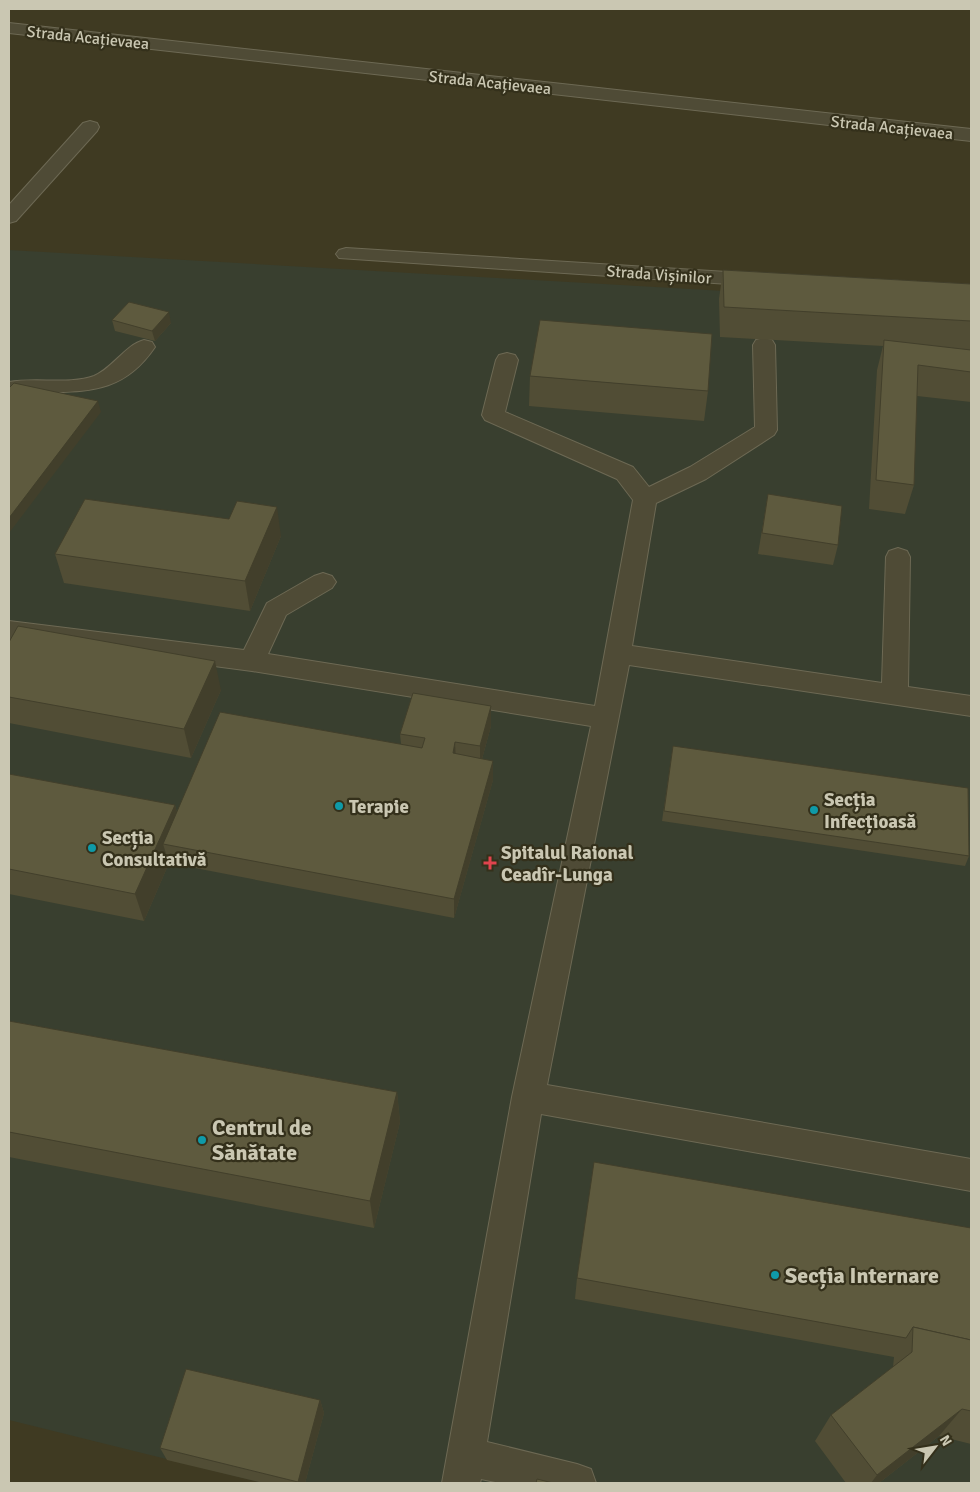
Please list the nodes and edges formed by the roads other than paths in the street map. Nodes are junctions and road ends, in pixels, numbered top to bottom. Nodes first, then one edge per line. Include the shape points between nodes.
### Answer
1 (9, 28) edge
2 (90, 127) dead end
3 (971, 135) edge
4 (9, 217) edge
5 (346, 254) dead end
6 (782, 282) edge
7 (764, 345) dead end
8 (144, 347) dead end
9 (507, 360) dead end
10 (9, 389) edge
11 (645, 499) junction
12 (898, 557) dead end
13 (323, 582) dead end
14 (9, 630) edge
15 (617, 654) junction
16 (252, 661) junction
17 (895, 695) junction
18 (971, 706) edge
19 (606, 718) junction
20 (528, 1097) junction
21 (971, 1175) edge
22 (464, 1470) edge
23 (577, 1483) edge

1 - 3 street, Strada Acațievaea
2 - 4 street
5 - 6 street, Strada Vișinilor
7 - 11 street via 766,430 698,473
8 - 10 street via 115,374 99,382 84,386 20,386
9 - 11 street via 493,415 625,473
11 - 15 street
12 - 17 street
13 - 16 street via 276,609
14 - 16 street
15 - 17 street
15 - 19 street
16 - 19 street
17 - 18 street
19 - 20 street
20 - 21 street
20 - 22 street
22 - 23 street

